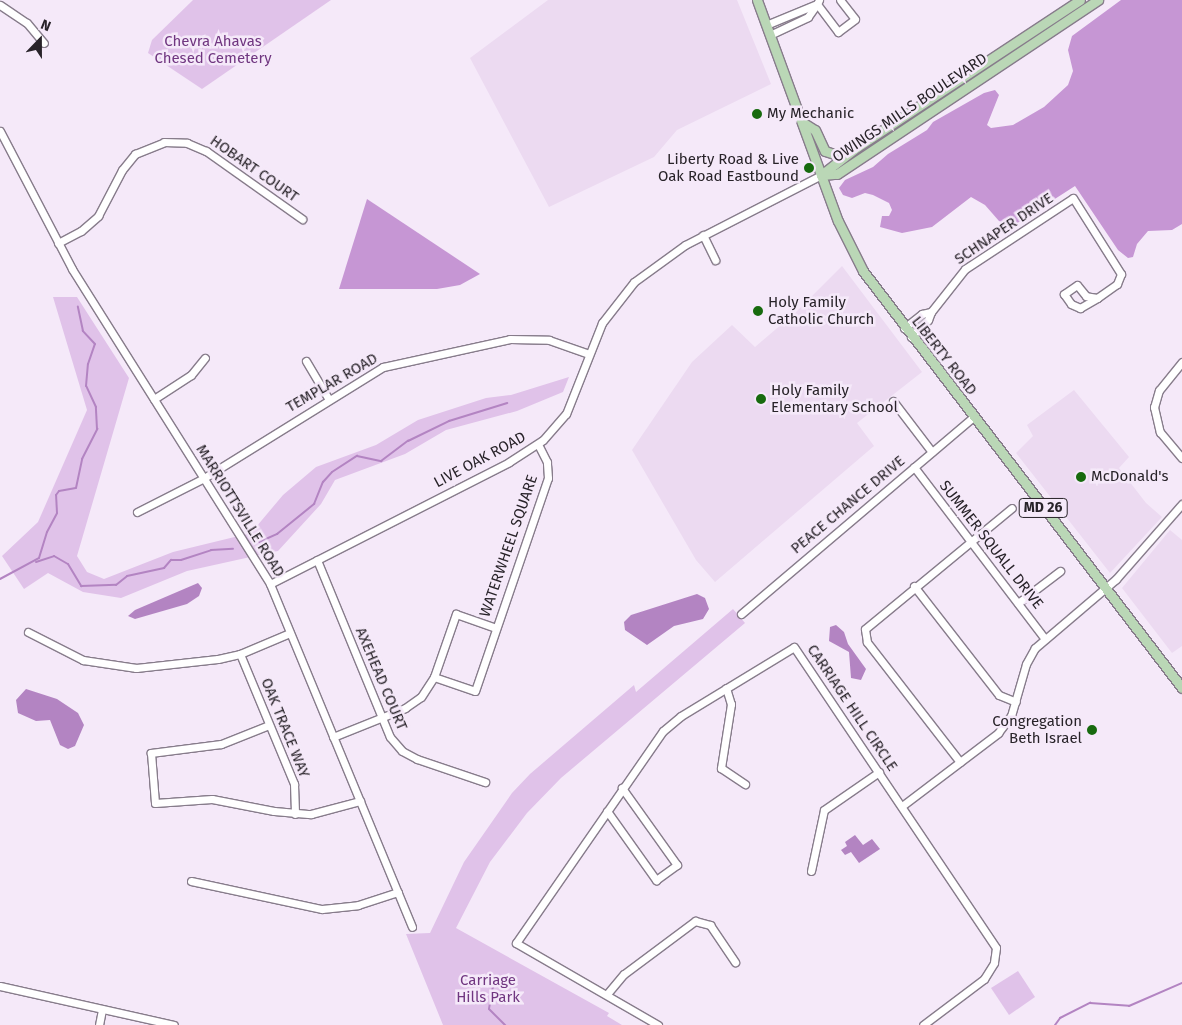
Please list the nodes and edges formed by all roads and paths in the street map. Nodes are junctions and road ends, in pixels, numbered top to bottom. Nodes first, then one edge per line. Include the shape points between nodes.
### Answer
1 (757, 0) edge
2 (840, 0) edge
3 (1080, 0) edge
4 (1098, 0) edge
5 (818, 2) edge
6 (0, 5) edge
7 (766, 25) junction
8 (770, 35) junction
9 (44, 43) dead end
10 (802, 122) junction
11 (0, 131) edge
12 (858, 147) junction
13 (821, 175) junction
14 (302, 219) dead end
15 (703, 235) junction
16 (58, 243) junction
17 (715, 260) dead end
18 (1097, 298) dead end
19 (931, 312) junction
20 (904, 328) junction
21 (911, 337) junction
22 (588, 354) junction
23 (205, 358) dead end
24 (306, 361) dead end
25 (1182, 362) edge
26 (328, 398) junction
27 (154, 399) junction
28 (893, 401) dead end
29 (973, 417) junction
30 (538, 444) junction
31 (932, 452) junction
32 (1182, 458) edge
33 (914, 468) junction
34 (204, 478) junction
35 (1182, 504) edge
36 (1012, 508) dead end
37 (137, 512) dead end
38 (970, 540) junction
39 (317, 560) junction
40 (1060, 570) dead end
41 (270, 584) junction
42 (914, 586) junction
43 (1106, 590) junction
44 (1018, 603) junction
45 (741, 614) dead end
46 (496, 628) junction
47 (28, 632) dead end
48 (290, 633) junction
49 (1046, 638) junction
50 (240, 654) junction
51 (434, 677) junction
52 (726, 688) junction
53 (1182, 688) edge
54 (1016, 702) junction
55 (382, 718) junction
56 (269, 725) junction
57 (333, 737) junction
58 (960, 762) junction
59 (879, 772) junction
60 (485, 782) dead end
61 (745, 784) dead end
62 (622, 788) junction
63 (360, 801) junction
64 (902, 806) junction
65 (607, 811) junction
66 (295, 814) junction
67 (811, 871) dead end
68 (191, 881) dead end
69 (398, 892) junction
70 (412, 927) dead end
71 (735, 962) dead end
72 (0, 986) edge
73 (607, 994) junction
74 (102, 1009) junction
75 (99, 1025) edge
76 (174, 1025) edge
77 (658, 1025) edge
78 (922, 1025) edge

1 - 7 main road, LIBERTY ROAD / MD 26
2 - 5 street via 855,19 838,32
3 - 12 main road, OWINGS MILLS BOULEVARD
4 - 13 main road, OWINGS MILLS BOULEVARD via 836,174
5 - 7 street
5 - 8 street via 808,17
6 - 9 street via 27,23
7 - 8 main road, LIBERTY ROAD / MD 26
8 - 10 main road, LIBERTY ROAD / MD 26
10 - 12 main road via 815,130 822,148 830,154 837,155 852,146
10 - 13 main road, LIBERTY ROAD / MD 26
11 - 16 street, MARRIOTTSVILLE ROAD
12 - 13 main road, OWINGS MILLS BOULEVARD
13 - 15 street, LIVE OAK ROAD
13 - 20 main road, LIBERTY ROAD / MD 26 via 857,261
14 - 16 street, HOBART COURT via 206,151 187,143 164,142 135,154 122,170 98,216 81,231
15 - 17 street
15 - 22 street, LIVE OAK ROAD via 668,255 634,282 602,323
16 - 27 street, MARRIOTTSVILLE ROAD
18 - 19 street, SCHNAPER DRIVE via 1117,284 1121,274 1072,198 965,269
19 - 20 street, SCHNAPER DRIVE via 922,314
19 - 21 street, SCHNAPER DRIVE via 928,320
20 - 21 main road, LIBERTY ROAD / MD 26
21 - 29 main road, LIBERTY ROAD / MD 26
22 - 26 street, TEMPLAR ROAD via 549,340 510,339 383,367
22 - 30 street, LIVE OAK ROAD via 566,414
23 - 27 street via 191,375
24 - 26 street
25 - 32 street via 1159,390 1154,407 1160,432
26 - 34 street, TEMPLAR ROAD
27 - 34 street, MARRIOTTSVILLE ROAD
28 - 31 street
29 - 31 street, PEACE CHANCE DRIVE
29 - 43 main road, LIBERTY ROAD / MD 26
30 - 39 street, LIVE OAK ROAD
30 - 46 street, WATERWHEEL SQUARE via 547,462 548,478
31 - 33 street, PEACE CHANCE DRIVE
33 - 38 street, SUMMER SQUALL DRIVE
33 - 45 street, PEACE CHANCE DRIVE
34 - 37 street, TEMPLAR ROAD
34 - 41 street, MARRIOTTSVILLE ROAD
35 - 43 street
36 - 38 street
38 - 42 street
38 - 44 street, SUMMER SQUALL DRIVE
39 - 41 street, LIVE OAK ROAD
39 - 55 street, AXEHEAD COURT
40 - 44 street
41 - 48 street, MARRIOTTSVILLE ROAD
42 - 54 street via 999,695
42 - 58 street via 867,624 865,637
43 - 49 street
43 - 53 main road, LIBERTY ROAD / MD 26
44 - 49 street, SUMMER SQUALL DRIVE
46 - 51 street, WATERWHEEL SQUARE via 456,614
46 - 51 street, WATERWHEEL SQUARE via 475,691
47 - 50 street via 83,660 121,668
48 - 50 street
48 - 57 street, MARRIOTTSVILLE ROAD
49 - 54 street via 1026,664
50 - 56 street, OAK TRACE WAY
51 - 55 street, WATERWHEEL SQUARE via 421,697
52 - 59 street, CARRIAGE HILL CIRCLE via 794,647
52 - 61 street via 731,704 721,768
52 - 62 street, CARRIAGE HILL CIRCLE via 663,731
54 - 58 street via 998,733
55 - 57 street, WATERWHEEL SQUARE
55 - 60 street, AXEHEAD COURT via 390,737 402,751
56 - 66 street, OAK TRACE WAY via 294,784
56 - 66 street via 221,744 151,753 155,803 212,799
57 - 63 street, MARRIOTTSVILLE ROAD
58 - 64 street
59 - 64 street, CARRIAGE HILL CIRCLE
59 - 67 street via 824,810
62 - 65 street, CARRIAGE HILL CIRCLE
62 - 65 street via 677,864 656,880
63 - 66 street via 330,811
63 - 69 street, MARRIOTTSVILLE ROAD
64 - 78 street, CARRIAGE HILL CIRCLE via 996,948 994,964 984,979
65 - 73 street, CARRIAGE HILL CIRCLE via 516,943
68 - 69 street via 322,909 358,906
69 - 70 street, MARRIOTTSVILLE ROAD
71 - 73 street via 710,925 695,921 624,974
72 - 74 street
73 - 77 street, CARRIAGE HILL CIRCLE
74 - 75 street
74 - 76 street

